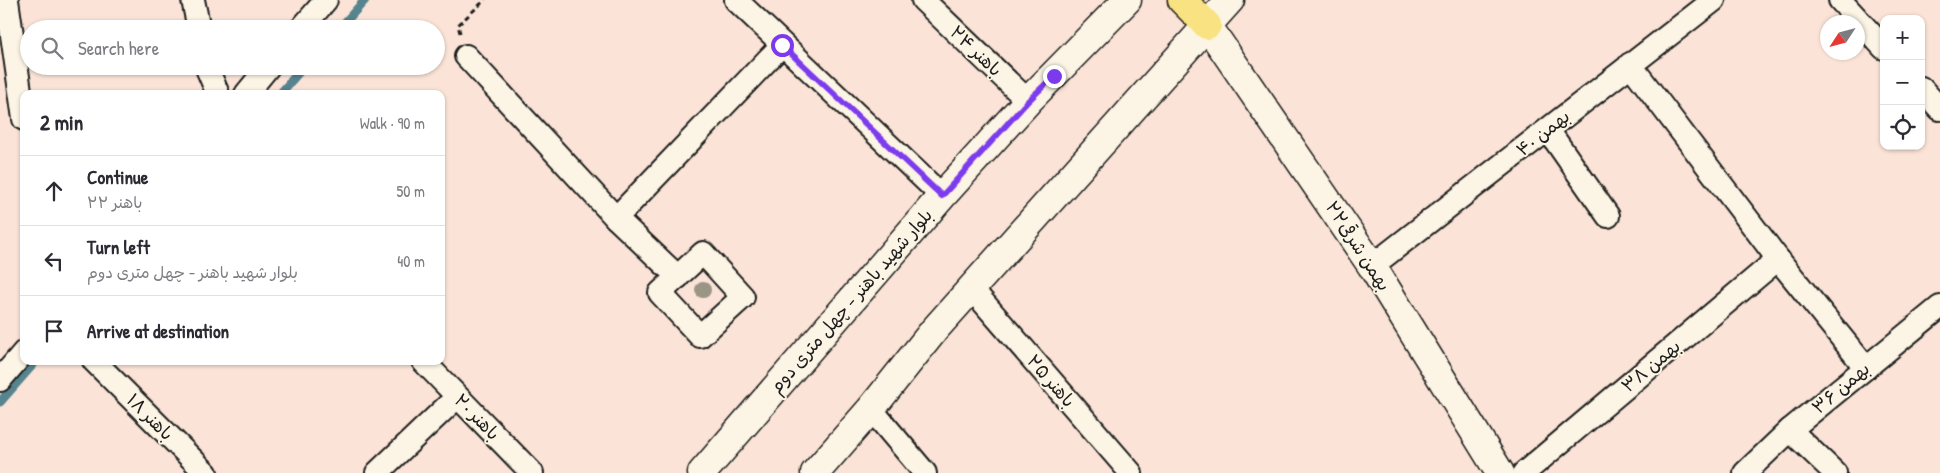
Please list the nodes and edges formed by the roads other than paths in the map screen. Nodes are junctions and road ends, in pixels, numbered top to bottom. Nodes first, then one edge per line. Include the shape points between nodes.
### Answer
1 (8, 0) edge
2 (193, 0) edge
3 (326, 0) edge
4 (736, 0) edge
5 (923, 0) edge
6 (1182, 0) edge
7 (1230, 0) edge
8 (1714, 0) edge
9 (1840, 0) edge
10 (1121, 2) edge
11 (197, 20) edge
12 (309, 20) edge
13 (1207, 25) junction
14 (1880, 44) edge
15 (782, 45) junction
16 (466, 56) road end
17 (1630, 64) junction
18 (210, 75) edge
19 (262, 75) edge
20 (20, 90) edge
21 (216, 90) edge
22 (249, 90) edge
23 (1925, 92) edge
24 (1028, 101) junction
25 (1940, 108) edge
26 (1548, 130) junction
27 (942, 196) junction
28 (1608, 216) dead end
29 (616, 218) junction
30 (1778, 259) junction
31 (1372, 266) junction
32 (678, 276) dead end
33 (971, 288) junction
34 (1940, 307) edge
35 (20, 357) edge
36 (98, 365) edge
37 (427, 365) edge
38 (1866, 368) junction
39 (0, 380) edge
40 (457, 397) junction
41 (871, 408) junction
42 (1790, 430) junction
43 (206, 473) edge
44 (378, 473) edge
45 (532, 473) edge
46 (702, 473) edge
47 (815, 473) edge
48 (924, 473) edge
49 (1131, 473) edge
50 (1500, 473) edge
51 (1524, 473) edge
52 (1745, 473) edge
53 (1835, 473) edge

1 - 20 street
2 - 11 street
3 - 12 street
4 - 15 street
5 - 24 street, باهنر ۲۴
6 - 13 main road
7 - 13 street
8 - 17 street, بهمن ۴۰
9 - 14 street
10 - 24 street, بلوار شهید باهنر - چهل متری دوم
13 - 31 street, ۲۲بهمن شرقی
13 - 33 street
15 - 27 street
15 - 29 street
16 - 29 street
17 - 26 street, بهمن ۴۰
17 - 30 street
18 - 21 street
19 - 22 street
23 - 25 street
24 - 27 street, بلوار شهید باهنر - چهل متری دوم
26 - 28 street
26 - 31 street, بهمن ۴۰
27 - 46 street, بلوار شهید باهنر - چهل متری دوم
29 - 32 street
30 - 38 street
30 - 51 street, بهمن ۳۸
31 - 50 street, ۲۲بهمن شرقی
33 - 41 street
33 - 49 street, باهنر ۲۵
34 - 38 street, بهمن ۳۶
35 - 39 street
36 - 43 street, باهنر ۱۸
37 - 40 street, باهنر ۲۰
38 - 42 street, بهمن ۳۶
40 - 44 street
40 - 45 street, باهنر ۲۰
41 - 47 street
41 - 48 street
42 - 52 street, بهمن ۳۶
42 - 53 street

